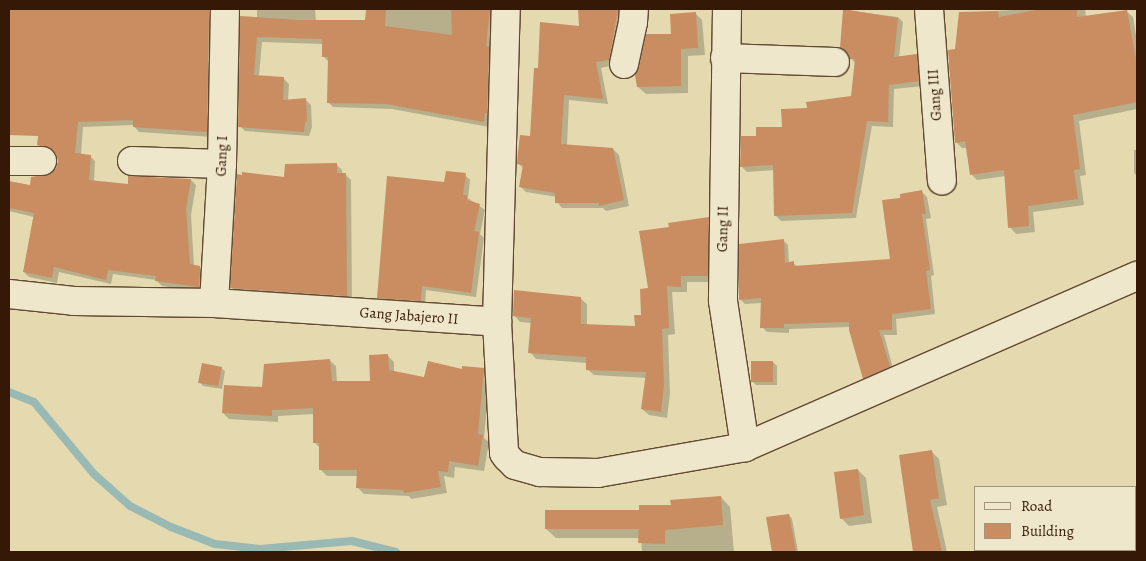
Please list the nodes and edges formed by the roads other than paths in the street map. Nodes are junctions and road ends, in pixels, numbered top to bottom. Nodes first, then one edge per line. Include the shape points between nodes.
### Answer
1 (225, 9) edge
2 (506, 9) edge
3 (634, 9) edge
4 (727, 9) edge
5 (929, 9) edge
6 (725, 58) junction
7 (835, 62) dead end
8 (624, 64) dead end
9 (9, 161) edge
10 (42, 161) dead end
11 (132, 161) dead end
12 (222, 164) junction
13 (942, 181) dead end
14 (1137, 276) edge
15 (9, 294) edge
16 (214, 303) junction
17 (497, 322) junction
18 (745, 447) junction

1 - 12 street, Gang I
2 - 17 street
3 - 8 street
4 - 6 street, Gang II
5 - 13 street, Gang III
6 - 7 street
6 - 18 street, Gang II via 723,301
9 - 10 street
11 - 12 street
12 - 16 street, Gang I
14 - 18 street
15 - 16 street, Gang Jabajero II via 74,301
16 - 17 street, Gang Jabajero II
17 - 18 street via 504,454 515,466 540,472 598,473

